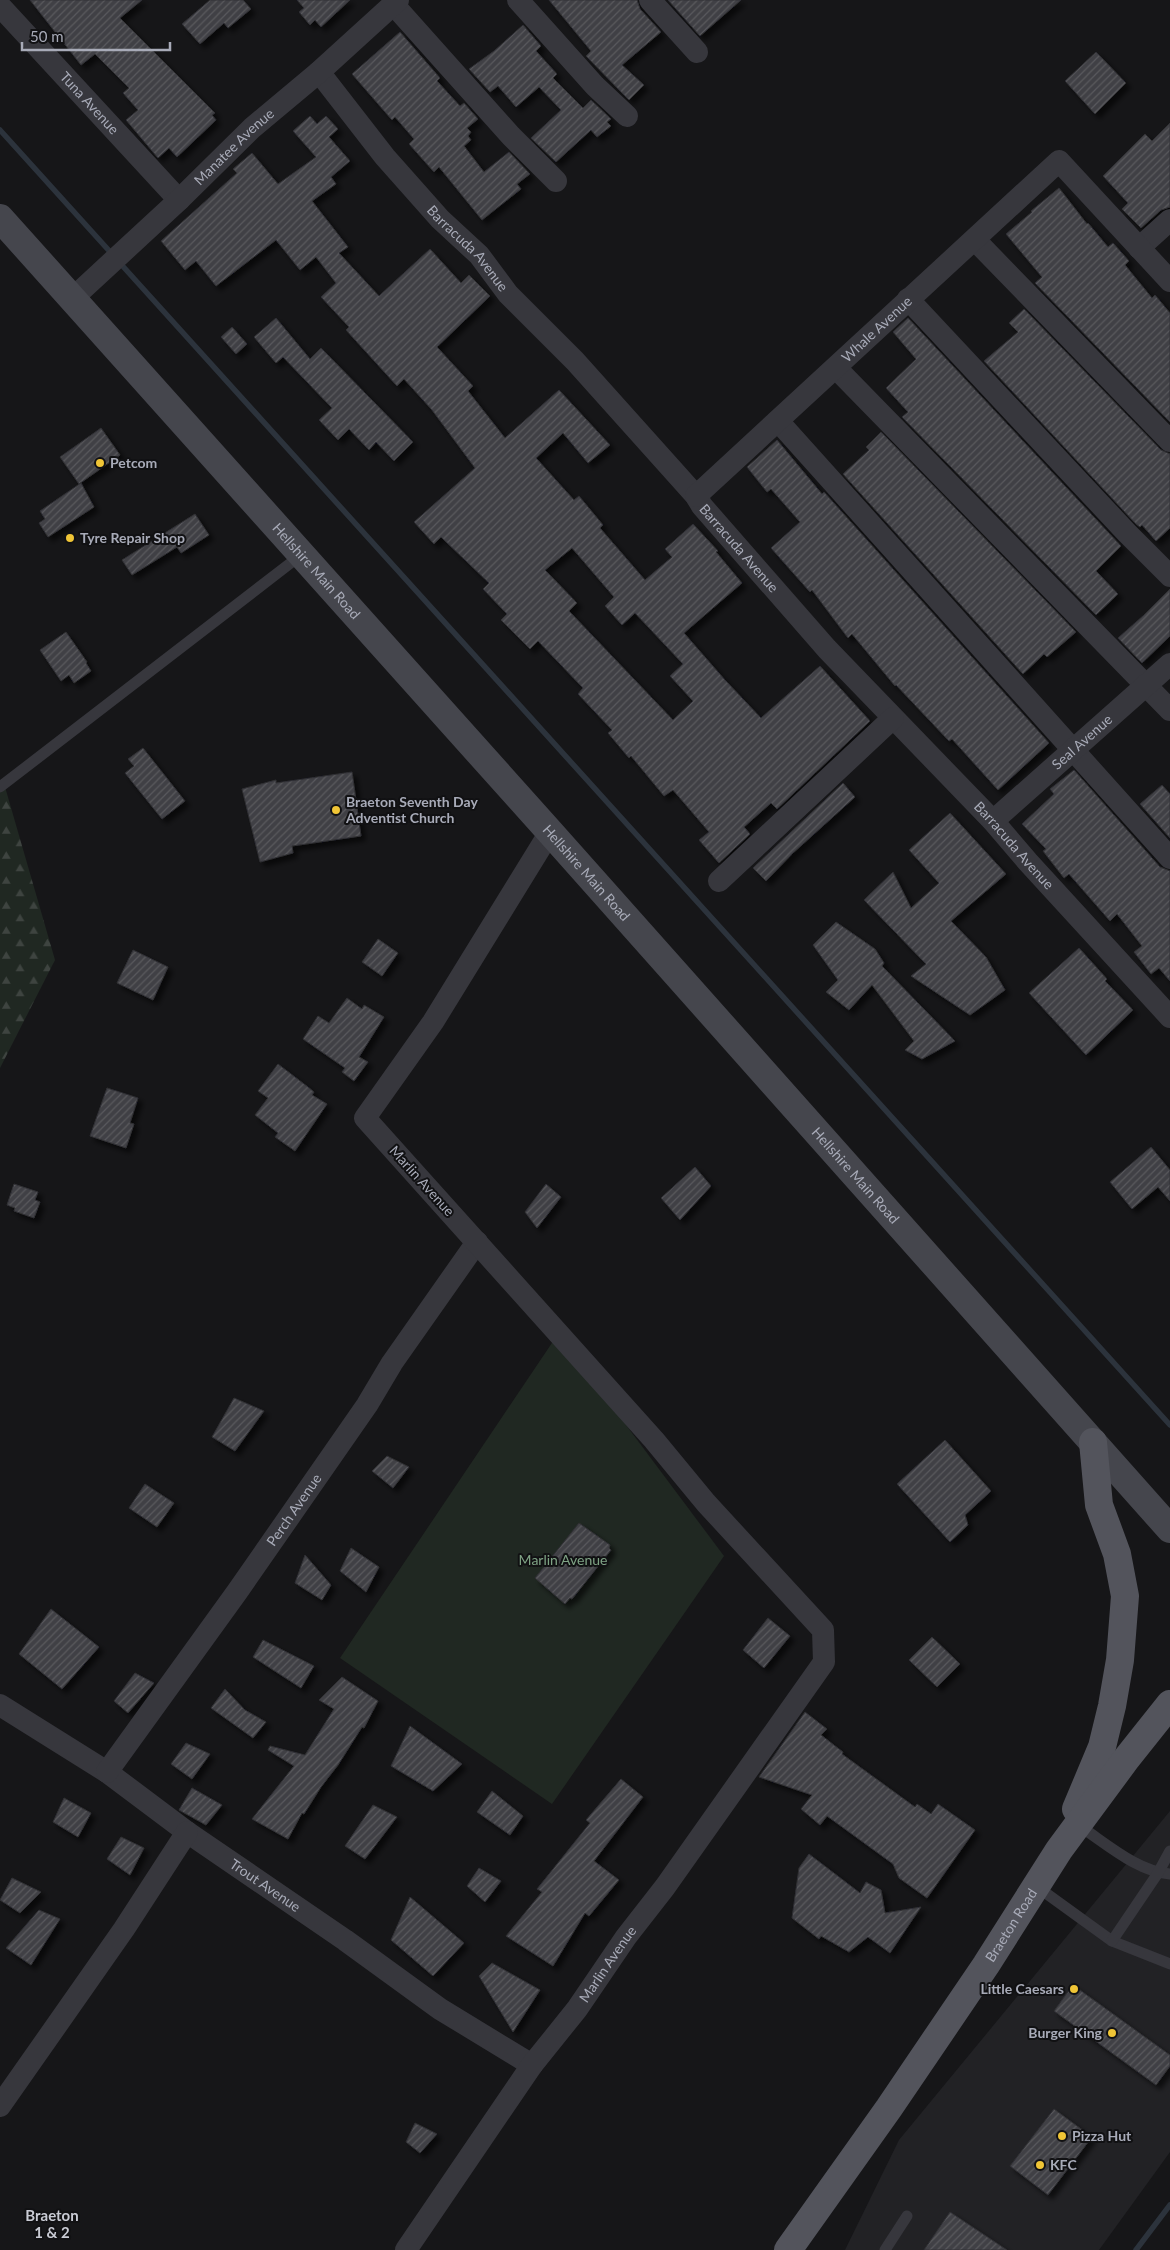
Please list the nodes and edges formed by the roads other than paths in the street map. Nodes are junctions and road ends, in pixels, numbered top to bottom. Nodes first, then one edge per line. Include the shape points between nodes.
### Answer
1 (518, 0) edge
2 (650, 0) edge
3 (395, 2) edge
4 (0, 6) edge
5 (697, 52) dead end
6 (319, 72) junction
7 (627, 116) dead end
8 (556, 182) dead end
9 (179, 200) junction
10 (0, 218) edge
11 (1170, 220) edge
12 (975, 240) junction
13 (1139, 248) junction
14 (1170, 281) edge
15 (81, 290) junction
16 (908, 299) junction
17 (836, 368) junction
18 (778, 421) junction
19 (1170, 441) edge
20 (696, 496) junction
21 (301, 555) junction
22 (1170, 576) edge
23 (1170, 664) edge
24 (1147, 685) junction
25 (1170, 710) edge
26 (892, 718) junction
27 (1073, 751) junction
28 (0, 786) edge
29 (993, 821) junction
30 (550, 832) junction
31 (1170, 858) edge
32 (719, 880) dead end
33 (1170, 1017) edge
34 (477, 1242) junction
35 (1093, 1442) junction
36 (1170, 1529) edge
37 (1170, 1704) edge
38 (0, 1705) edge
39 (107, 1772) junction
40 (1077, 1824) junction
41 (187, 1832) junction
42 (1058, 1850) junction
43 (1170, 1851) edge
44 (1158, 1873) junction
45 (1170, 1874) edge
46 (1036, 1886) junction
47 (1112, 1941) junction
48 (1170, 1964) edge
49 (532, 2065) junction
50 (0, 2106) edge
51 (907, 2216) dead end
52 (406, 2250) edge
53 (788, 2250) edge
54 (885, 2250) edge

1 - 7 street via 595,86
2 - 5 street
3 - 6 street, Manatee Avenue
3 - 8 street via 511,136
4 - 9 street, Tuna Avenue
6 - 9 street, Manatee Avenue via 252,128
6 - 20 street, Barracuda Avenue via 385,157 440,219 479,255 508,294 575,361
9 - 15 street, Manatee Avenue
10 - 15 main road, Hellshire Main Road
11 - 13 street
12 - 13 street, Whale Avenue via 1059,161
12 - 16 street, Whale Avenue
12 - 19 street
13 - 14 street
15 - 21 main road, Hellshire Main Road
16 - 17 street, Whale Avenue
16 - 22 street
17 - 18 street, Whale Avenue
17 - 24 street
18 - 20 street, Whale Avenue
18 - 27 street
20 - 26 street, Barracuda Avenue via 763,578
21 - 28 lane
21 - 30 main road, Hellshire Main Road
23 - 24 street, Seal Avenue
24 - 25 street
24 - 27 street, Seal Avenue
26 - 29 street, Barracuda Avenue
26 - 32 street
27 - 29 street, Seal Avenue
27 - 31 street
29 - 33 street, Barracuda Avenue
30 - 34 street, Marlin Avenue via 433,1022 365,1118
30 - 35 main road, Hellshire Main Road
34 - 39 street, Perch Avenue via 237,1592
34 - 49 street, Marlin Avenue via 706,1503 823,1630 824,1662 802,1695 665,1887 626,1936 577,2009
35 - 36 main road, Hellshire Main Road
35 - 42 main road via 1099,1505 1117,1554 1125,1596 1112,1706 1102,1747
37 - 40 main road, Braeton Road
38 - 39 street, Trout Avenue
39 - 41 street, Trout Avenue
40 - 42 main road, Braeton Road
40 - 44 lane
41 - 49 street, Trout Avenue via 440,2009
41 - 50 street via 124,1929
42 - 46 main road, Braeton Road
43 - 44 lane
44 - 45 lane
44 - 47 lane
46 - 47 lane
46 - 53 main road, Braeton Road via 889,2108
47 - 48 lane
49 - 52 street, Marlin Avenue
51 - 54 lane

